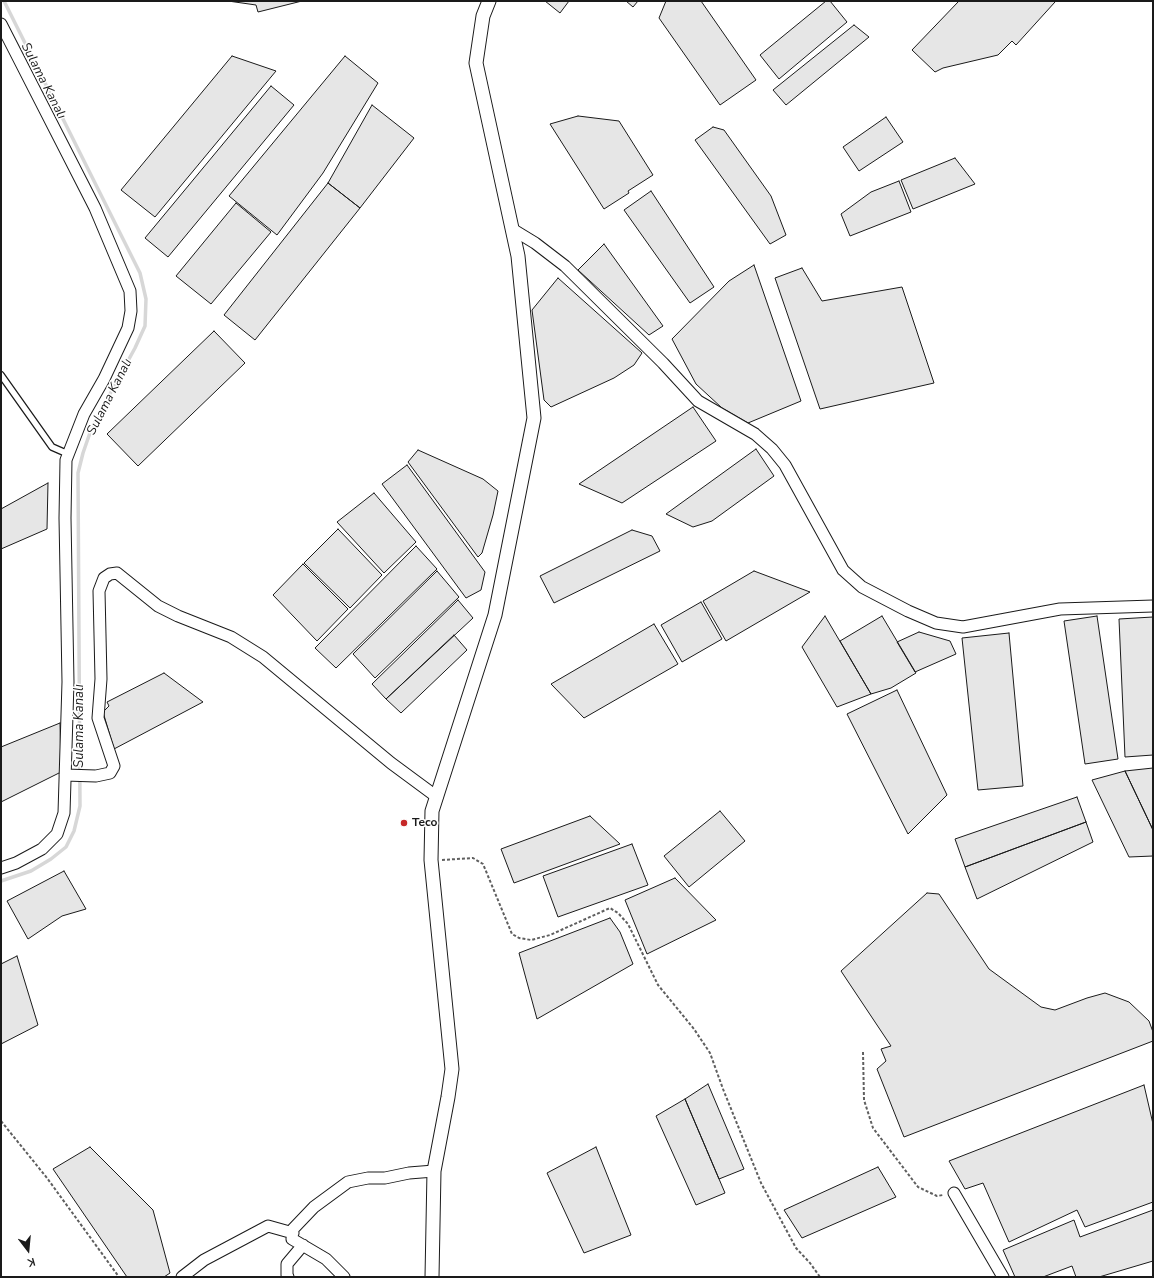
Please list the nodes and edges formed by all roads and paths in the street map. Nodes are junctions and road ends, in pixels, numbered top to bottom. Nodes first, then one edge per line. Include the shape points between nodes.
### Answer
1 (488, 1) edge
2 (1, 24) edge
3 (512, 229) junction
4 (1, 375) edge
5 (68, 454) junction
6 (1153, 606) edge
7 (75, 775) junction
8 (437, 797) junction
9 (431, 860) junction
10 (1, 868) edge
11 (863, 1052) dead end
12 (1, 1121) edge
13 (434, 1171) junction
14 (954, 1193) joint
15 (293, 1232) junction
16 (303, 1245) junction
17 (119, 1277) edge
18 (182, 1277) edge
19 (288, 1277) edge
20 (344, 1277) edge
21 (432, 1277) edge
22 (820, 1277) edge
23 (1003, 1277) edge

1 - 3 street via 482,16 476,63
2 - 5 street via 95,208 130,291 132,311 128,328 84,414
3 - 6 street via 565,266 698,401 755,434 772,449 785,465 843,570 862,587 936,623 963,628 1060,609
3 - 8 street via 518,256 534,418 495,615
4 - 5 lane via 52,447
5 - 7 street via 65,503 68,682
7 - 8 street via 96,776 110,773 114,766 98,718 101,679 99,591 104,578 118,573 158,606 231,637 263,657 391,763
7 - 10 street via 57,834 42,849
8 - 9 street via 432,811
9 - 13 street via 452,1069
9 - 22 path via 473,858 483,864 512,934 519,938 531,940 550,935 610,908 618,912 628,924 658,985 710,1053 761,1183 796,1248
11 - 14 path via 864,1100 873,1128 918,1187 937,1196
12 - 17 path via 47,1178
13 - 15 street via 409,1172 385,1178 348,1182 314,1207
13 - 21 street
14 - 23 street
15 - 16 street via 292,1239
15 - 18 street via 268,1226 204,1260
16 - 19 street via 287,1264
16 - 20 street via 326,1258

